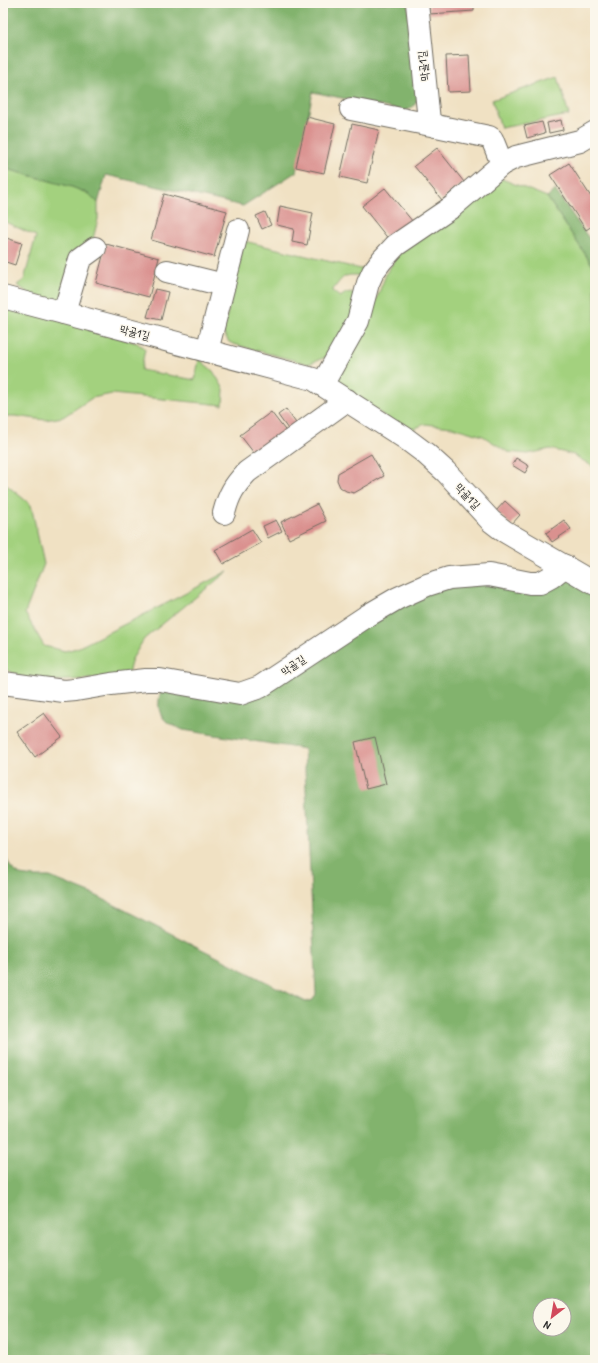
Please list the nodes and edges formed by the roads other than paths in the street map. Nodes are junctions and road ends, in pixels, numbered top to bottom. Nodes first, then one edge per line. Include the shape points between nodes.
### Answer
1 (417, 3) edge
2 (351, 109) dead end
3 (436, 126) junction
4 (595, 132) edge
5 (502, 164) junction
6 (238, 230) dead end
7 (95, 248) dead end
8 (167, 271) dead end
9 (224, 285) junction
10 (3, 296) edge
11 (64, 313) junction
12 (207, 351) junction
13 (322, 385) junction
14 (346, 400) junction
15 (224, 513) dead end
16 (565, 566) junction
17 (595, 584) edge
18 (3, 683) edge

1 - 3 lane, 막골1길 via 429,121
2 - 3 lane
3 - 5 lane via 492,139
4 - 5 lane via 580,141 516,157
5 - 13 lane via 452,207 396,245 382,260 368,283 358,321
6 - 9 lane
7 - 11 lane via 80,259
8 - 9 lane
9 - 12 lane
10 - 11 lane, 막골1길
11 - 12 lane, 막골1길
12 - 13 lane, 막골1길 via 314,379
13 - 14 lane, 막골1길
14 - 15 lane via 247,472 229,496
14 - 16 lane, 막골1길 via 424,453 504,532
16 - 17 lane, 막골1길
16 - 18 lane, 막골길 via 540,583 489,575 449,578 427,585 367,616 260,687 240,694 160,680 70,691

